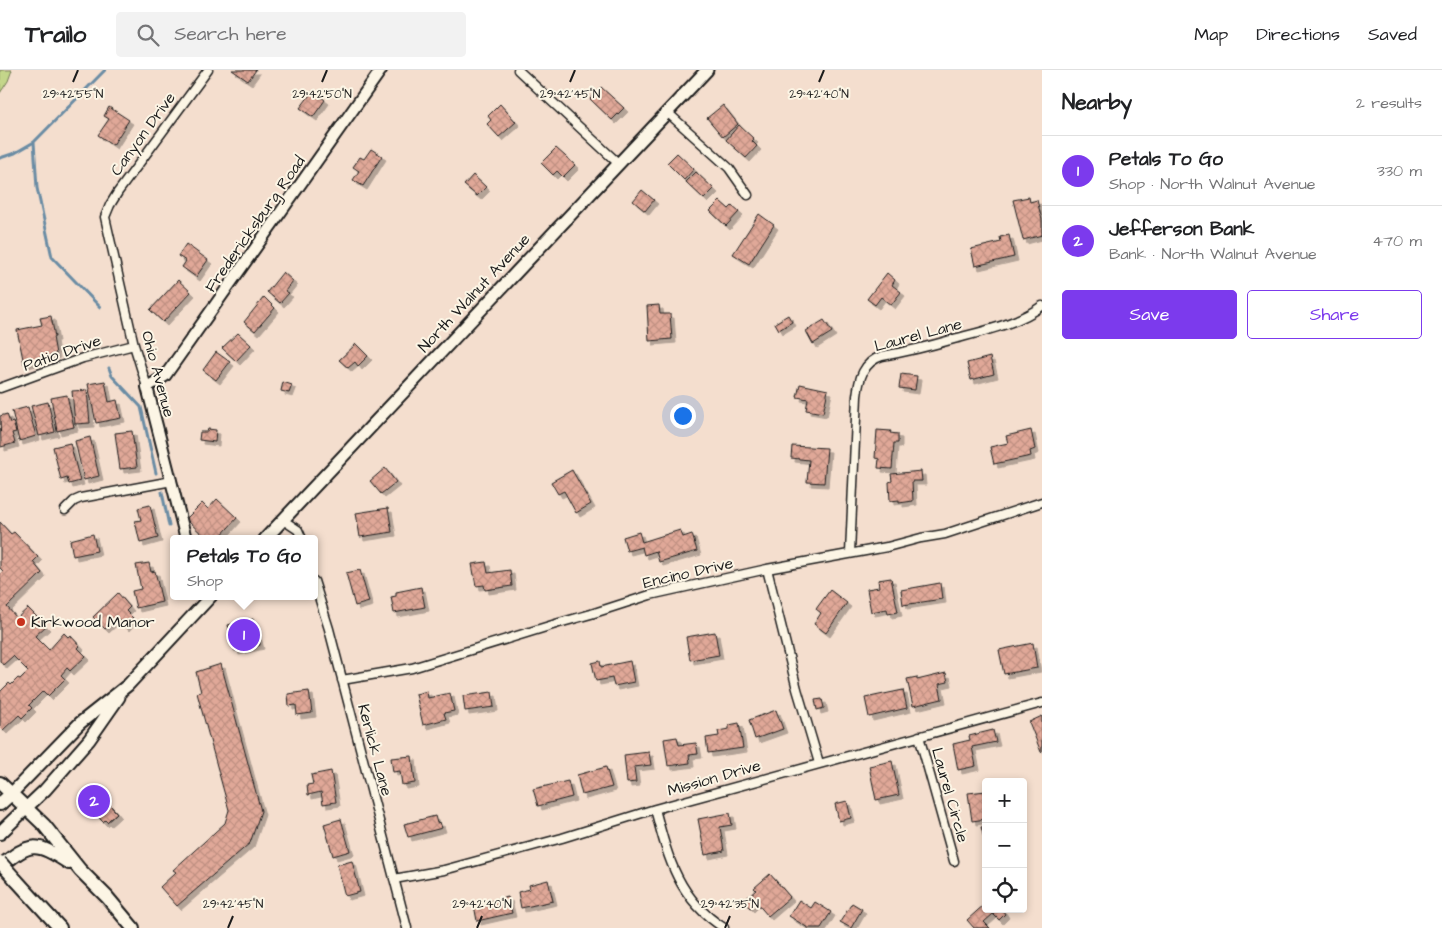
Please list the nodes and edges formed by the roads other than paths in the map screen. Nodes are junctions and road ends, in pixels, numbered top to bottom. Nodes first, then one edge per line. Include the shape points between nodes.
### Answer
1 (208, 70) edge
2 (381, 70) edge
3 (518, 70) edge
4 (707, 70) edge
5 (667, 112) junction
6 (619, 164) junction
7 (748, 195) dead end
8 (105, 217) joint
9 (1042, 306) edge
10 (134, 345) junction
11 (147, 387) junction
12 (0, 388) edge
13 (172, 481) junction
14 (1042, 502) edge
15 (64, 510) dead end
16 (283, 520) junction
17 (185, 535) edge
18 (269, 535) edge
19 (300, 535) edge
20 (850, 553) junction
21 (767, 569) junction
22 (318, 593) edge
23 (204, 600) edge
24 (342, 680) junction
25 (128, 685) junction
26 (1042, 703) edge
27 (919, 736) junction
28 (819, 763) junction
29 (0, 783) edge
30 (11, 794) junction
31 (0, 804) edge
32 (25, 809) junction
33 (655, 809) junction
34 (0, 833) edge
35 (954, 861) dead end
36 (0, 862) edge
37 (0, 867) edge
38 (80, 870) junction
39 (394, 879) junction
40 (60, 928) edge
41 (133, 928) edge
42 (406, 928) edge
43 (724, 928) edge

1 - 8 street, Canyon Drive via 115,196
2 - 11 street, Fredericksburg Road via 165,376
3 - 6 street
4 - 5 main road, North Walnut Avenue
5 - 6 main road, North Walnut Avenue
5 - 7 street via 729,168
6 - 16 main road, North Walnut Avenue
8 - 10 street, Ohio Avenue
9 - 20 street, Laurel Lane via 1021,318 977,334 875,358 864,369 857,396
10 - 11 street, Ohio Avenue
10 - 12 street, Patio Drive via 83,358
11 - 13 street, Ohio Avenue
13 - 15 street via 81,498
13 - 17 street, Ohio Avenue
14 - 20 street, Encino Drive via 945,534
16 - 18 main road, North Walnut Avenue
16 - 19 street
20 - 21 street, Encino Drive
21 - 24 street, Encino Drive via 650,594 412,668
21 - 28 street
22 - 24 street, Kerlick Lane
23 - 25 main road
24 - 39 street, Kerlick Lane
25 - 30 main road via 80,723
25 - 32 main road via 89,740
26 - 27 street, Mission Drive
27 - 28 street, Mission Drive
27 - 35 street, Laurel Circle
28 - 33 street, Mission Drive
29 - 30 main road
30 - 31 main road
30 - 32 main road
32 - 34 main road
32 - 38 main road via 44,826
33 - 39 street, Mission Drive via 444,870
33 - 43 street via 672,867 681,885 696,905
36 - 40 main road, bridge
37 - 38 main road via 31,846 47,849
38 - 41 main road
39 - 42 street, Kerlick Lane

